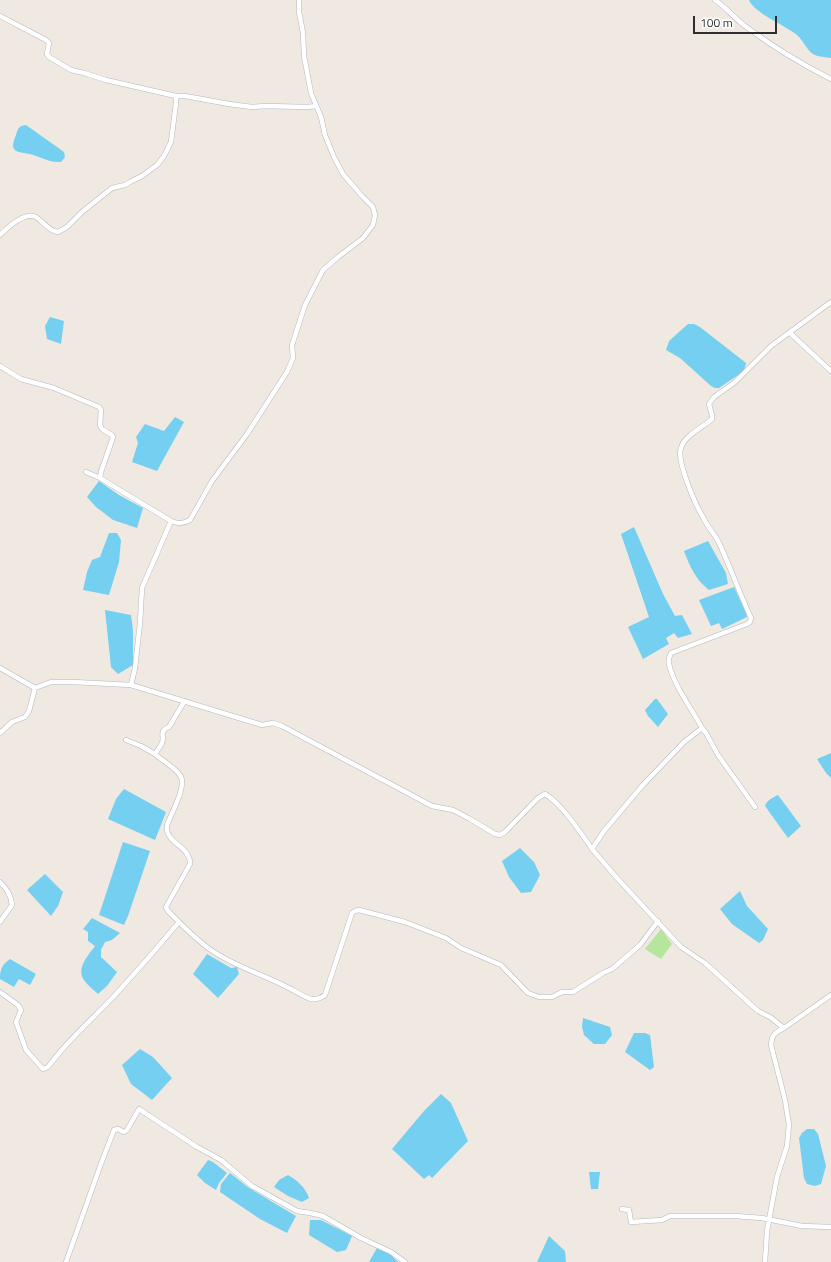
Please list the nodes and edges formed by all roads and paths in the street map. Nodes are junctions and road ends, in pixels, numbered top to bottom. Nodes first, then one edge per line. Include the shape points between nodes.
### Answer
1 (299, 0) edge
2 (714, 0) edge
3 (0, 16) edge
4 (831, 79) edge
5 (176, 96) junction
6 (316, 106) junction
7 (0, 236) edge
8 (831, 302) edge
9 (790, 333) junction
10 (0, 366) edge
11 (831, 371) edge
12 (86, 472) dead end
13 (100, 478) junction
14 (171, 521) junction
15 (0, 668) edge
16 (131, 685) junction
17 (35, 688) junction
18 (184, 702) junction
19 (702, 728) junction
20 (0, 733) edge
21 (126, 740) dead end
22 (154, 754) junction
23 (755, 807) dead end
24 (592, 849) junction
25 (0, 882) edge
26 (0, 922) edge
27 (179, 922) junction
28 (658, 922) junction
29 (0, 992) edge
30 (831, 995) edge
31 (784, 1028) junction
32 (622, 1209) dead end
33 (769, 1220) junction
34 (831, 1227) edge
35 (66, 1262) edge
36 (405, 1262) edge
37 (765, 1262) edge

1 - 6 street via 304,56
2 - 4 street via 762,38
3 - 5 street via 46,40 49,57 71,70
5 - 6 street via 252,107
5 - 7 street via 171,142 157,165 125,185 107,191 58,232 35,217 28,216 12,224
6 - 14 street via 325,135 343,174 375,211 374,225 363,238 323,270 305,305 292,345 293,358 287,372 247,434 212,481 190,520 178,524
8 - 9 street
9 - 11 street
9 - 19 street via 771,346 734,383 714,397 709,404 712,419 681,445 681,466 699,509 719,543 751,618 747,624 671,653 668,657 682,694
10 - 13 street via 20,379 54,388 99,407 100,425 113,437
12 - 13 street
13 - 14 street
14 - 16 street via 142,588 135,668
15 - 17 street
16 - 17 street via 51,682
16 - 18 street
17 - 20 street via 25,717 12,722
18 - 22 street via 169,727 162,732 162,742
18 - 24 street via 262,724 274,723 282,726 432,806 453,810 495,834 505,832 545,794 575,825
19 - 23 street
19 - 24 street via 684,742 647,781
21 - 22 street
22 - 27 street via 182,778 182,788 166,830 190,858 190,864 166,907
24 - 28 street
25 - 26 street via 11,898 12,905
27 - 28 street via 211,950 231,963 311,999 319,999 325,995 355,910 405,922 446,938 461,948 501,965 528,993 539,998 573,992 612,969 640,945
27 - 29 street via 48,1067 43,1068 26,1050 16,1022 21,1010
28 - 31 street via 681,947 705,963 758,1011
30 - 31 street
31 - 33 street via 776,1032 771,1045 789,1124 787,1146 777,1177
32 - 33 street via 628,1210 631,1222 662,1220 670,1216 735,1216
33 - 34 street via 802,1226
33 - 37 street
35 - 36 street via 114,1130 124,1132 139,1109 221,1160 252,1186 297,1211 323,1216

